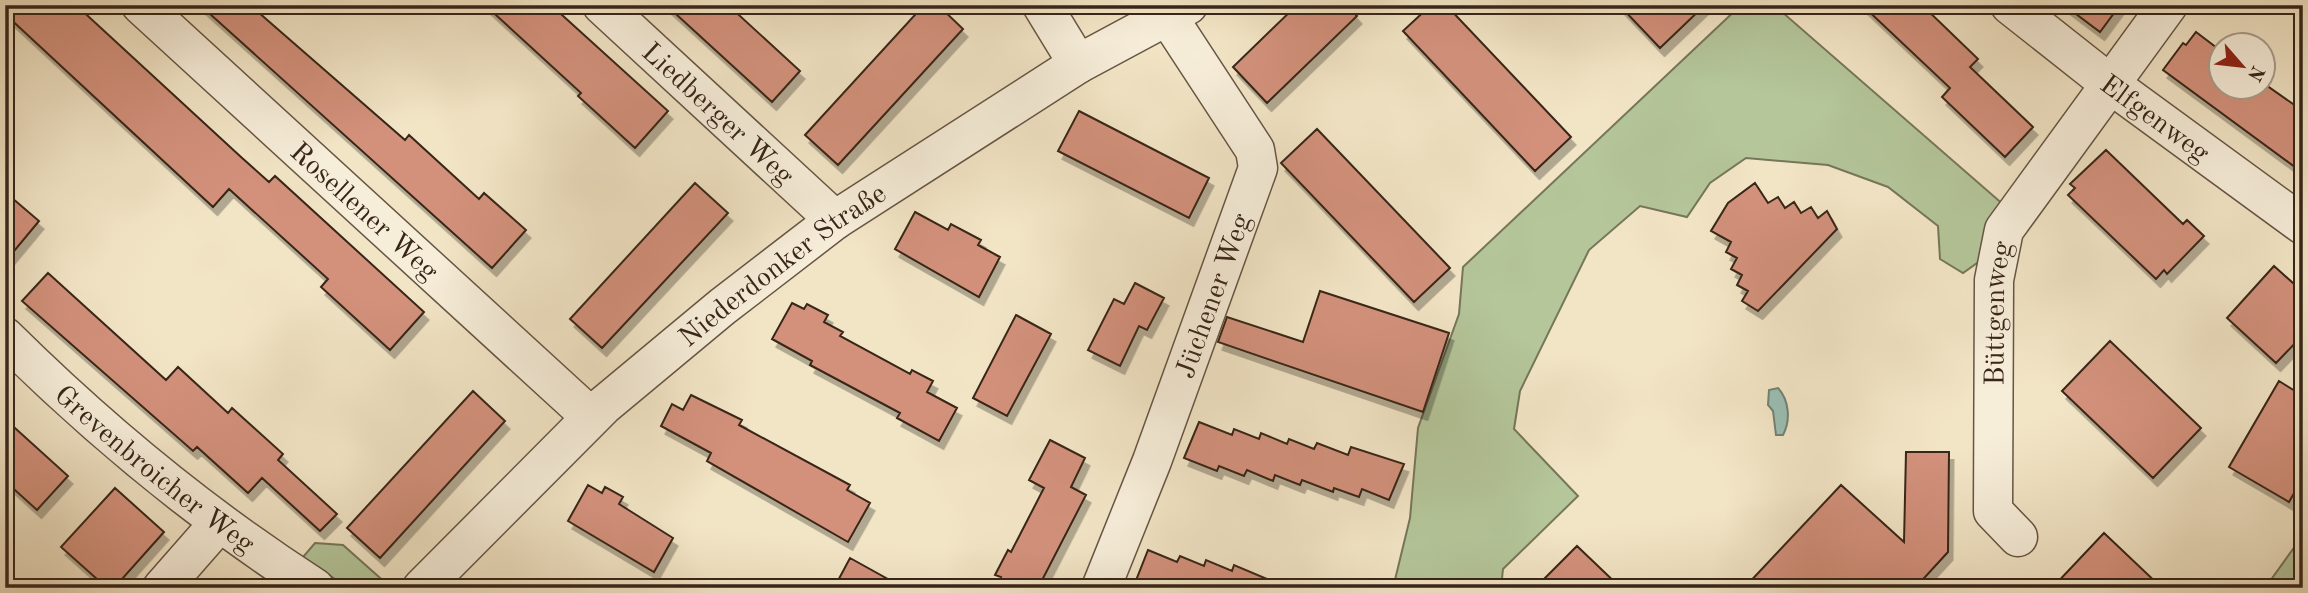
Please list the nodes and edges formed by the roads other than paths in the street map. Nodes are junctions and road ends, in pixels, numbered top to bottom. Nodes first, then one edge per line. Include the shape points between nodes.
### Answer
1 (141, 5) edge
2 (602, 5) edge
3 (1042, 5) edge
4 (2010, 5) edge
5 (2168, 5) edge
6 (1178, 11) edge
7 (1078, 64) junction
8 (2110, 85) junction
9 (835, 220) junction
10 (2303, 225) edge
11 (5, 337) edge
12 (591, 417) junction
13 (219, 523) junction
14 (2018, 537) dead end
15 (162, 588) edge
16 (316, 588) edge
17 (422, 588) edge
18 (1101, 588) edge

1 - 12 street, Rosellener Weg
2 - 9 street, Liedberger Weg
3 - 7 street
4 - 8 street, Elfgenweg
5 - 8 street, Büttgenweg
6 - 7 street, Niederdonker Straße
6 - 18 street, Jüchener Weg via 1255,150 1258,168
7 - 9 street, Niederdonker Straße
8 - 10 street, Elfgenweg
8 - 14 street, Büttgenweg via 2004,230 1994,280 1993,511
9 - 12 street, Niederdonker Straße
11 - 13 street, Grevenbroicher Weg
12 - 17 street, Niederdonker Straße
13 - 15 street
13 - 16 street, Grevenbroicher Weg

